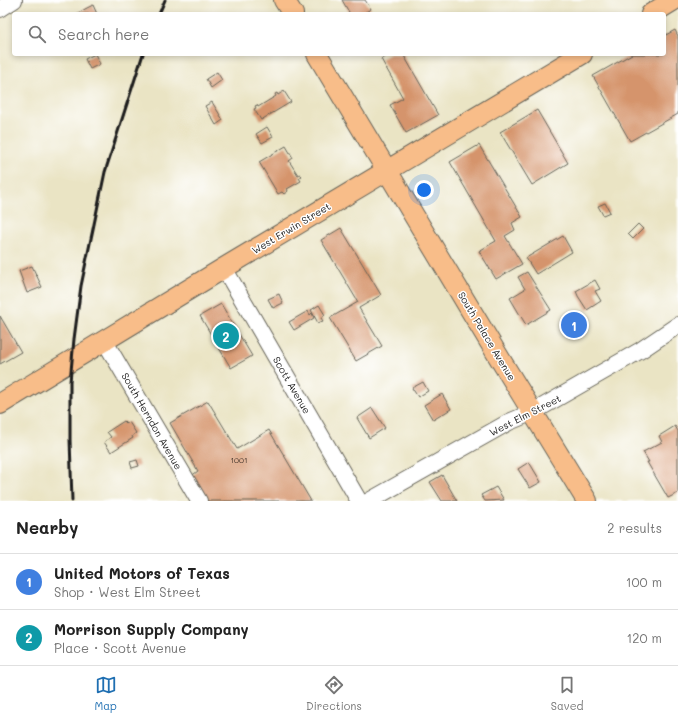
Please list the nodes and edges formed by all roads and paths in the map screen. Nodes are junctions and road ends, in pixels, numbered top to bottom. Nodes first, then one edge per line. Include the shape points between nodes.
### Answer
1 (14, 0) edge
2 (284, 0) edge
3 (674, 0) edge
4 (0, 9) edge
5 (292, 12) edge
6 (653, 12) edge
7 (318, 56) edge
8 (579, 56) edge
9 (388, 170) junction
10 (224, 268) junction
11 (678, 325) edge
12 (104, 340) junction
13 (0, 404) edge
14 (533, 412) junction
15 (199, 501) edge
16 (359, 501) edge
17 (369, 501) edge
18 (587, 501) edge

1 - 4 street
2 - 5 main road
3 - 6 main road
7 - 9 main road, South Palace Avenue
8 - 9 main road, West Erwin Street
9 - 10 main road, West Erwin Street
9 - 14 main road, South Palace Avenue
10 - 12 main road, West Erwin Street
10 - 16 street, Scott Avenue
11 - 14 street, West Elm Street via 641,350
12 - 13 main road, West Erwin Street
12 - 15 street, South Herndon Avenue
14 - 17 street, West Elm Street via 509,422
14 - 18 main road, South Palace Avenue

